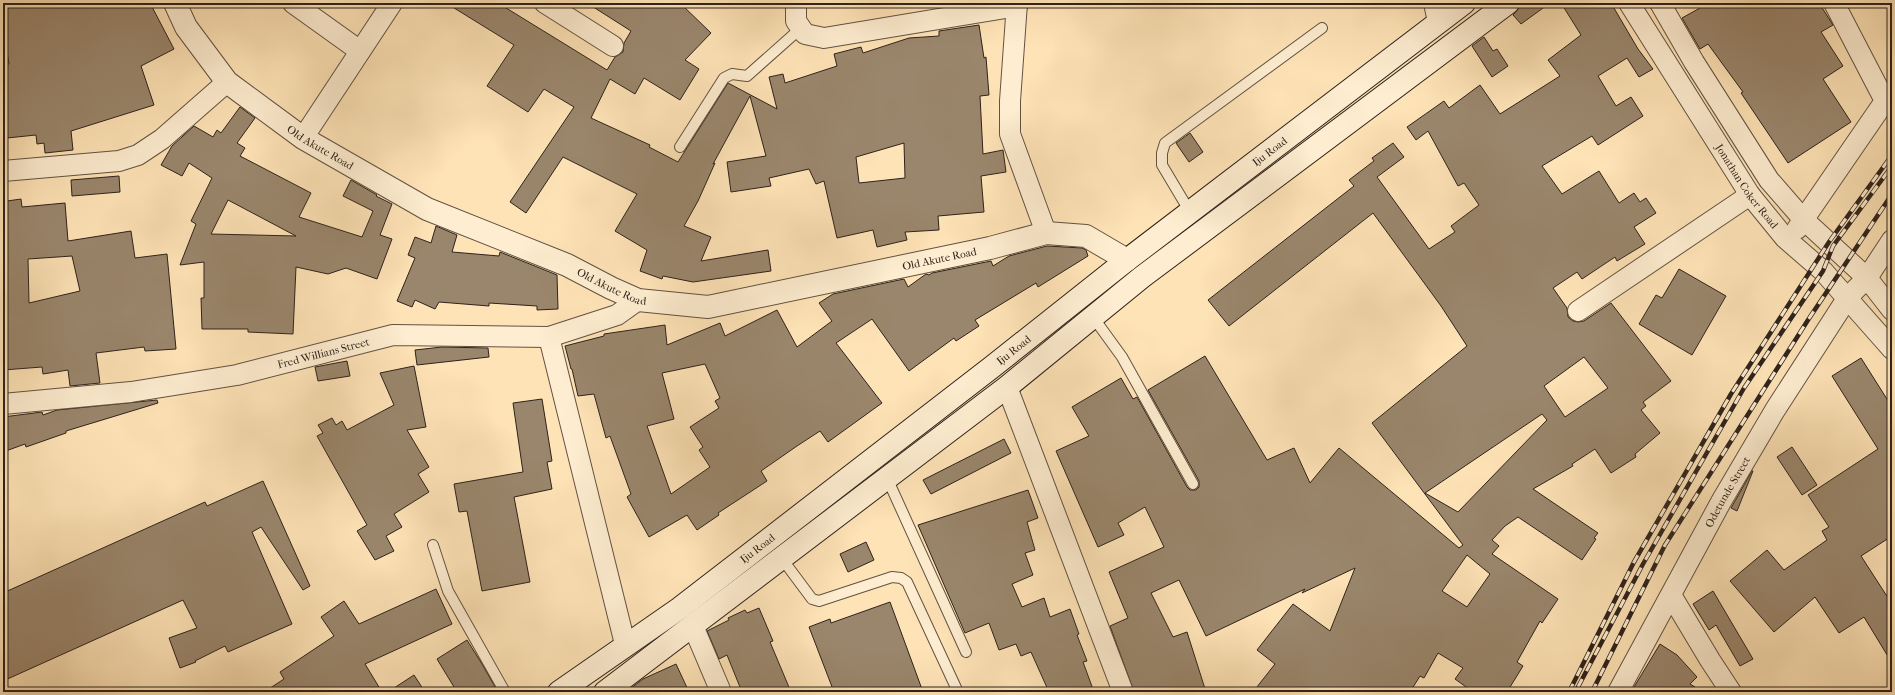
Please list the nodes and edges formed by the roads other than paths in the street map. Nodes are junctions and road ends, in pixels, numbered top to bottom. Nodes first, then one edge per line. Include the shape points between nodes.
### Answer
1 (175, 3) edge
2 (293, 3) edge
3 (392, 3) edge
4 (545, 3) edge
5 (796, 3) edge
6 (1464, 3) edge
7 (1508, 3) edge
8 (1629, 3) edge
9 (1660, 3) edge
10 (1834, 3) edge
11 (1017, 5) edge
12 (1436, 13) edge
13 (801, 28) junction
14 (1322, 28) dead end
15 (613, 46) dead end
16 (360, 51) junction
17 (227, 82) junction
18 (303, 138) junction
19 (680, 147) dead end
20 (3, 171) edge
21 (1750, 195) junction
22 (1190, 212) junction
23 (1803, 219) junction
24 (1046, 233) junction
25 (1892, 240) edge
26 (1789, 242) junction
27 (1127, 260) junction
28 (1867, 278) junction
29 (1848, 297) junction
30 (638, 300) junction
31 (1892, 310) edge
32 (1578, 311) dead end
33 (1093, 317) junction
34 (549, 337) junction
35 (1892, 349) edge
36 (1007, 387) junction
37 (3, 404) edge
38 (887, 478) junction
39 (1193, 484) dead end
40 (769, 539) junction
41 (433, 545) dead end
42 (782, 559) junction
43 (1672, 595) junction
44 (694, 626) junction
45 (625, 644) junction
46 (966, 652) dead end
47 (505, 692) edge
48 (559, 692) edge
49 (605, 692) edge
50 (721, 692) edge
51 (958, 692) edge
52 (1123, 692) edge
53 (1618, 692) edge
54 (1731, 692) edge

1 - 17 main road, Old Akute Road via 186,27
2 - 16 street
3 - 16 street
4 - 15 street
5 - 13 street via 796,21
6 - 12 main road, Iju Road
7 - 33 main road via 1142,277
8 - 21 street, Jonathan Coker Road
9 - 23 street, Jonathan Coker Road via 1769,180
10 - 23 street via 1885,101
11 - 13 street via 824,38 805,34
11 - 24 street via 1010,134
12 - 22 main road, Iju Road
13 - 19 lane via 747,76 732,74 724,78
14 - 22 lane via 1165,143 1162,165
16 - 18 street
17 - 18 main road, Old Akute Road
17 - 20 street via 162,139 138,155 119,161
18 - 30 main road, Old Akute Road via 427,209 567,265
21 - 26 street, Jonathan Coker Road
21 - 32 street
22 - 27 main road, Iju Road
23 - 26 street
23 - 28 street, Jonathan Coker Road
24 - 27 main road, Old Akute Road via 1086,236
24 - 30 main road, Old Akute Road via 990,248 708,307
25 - 28 street, Odetunde Street
26 - 29 street, Jonathan Coker Road
27 - 40 main road, Iju Road
28 - 29 street, Odetunde Street
28 - 31 street, Jonathan Coker Road
29 - 35 street, Jonathan Coker Road
29 - 43 street, Odetunde Street via 1771,416 1722,500
30 - 34 street, Fred Willians Street via 617,315
33 - 36 main road
33 - 39 lane via 1122,358
34 - 37 street, Fred Willians Street via 393,335 237,375 131,392
34 - 45 street
36 - 38 main road
36 - 52 street
38 - 42 main road
38 - 46 lane
40 - 42 lane
40 - 45 main road, Iju Road via 680,608
41 - 47 lane via 448,591
42 - 44 main road
42 - 51 lane via 812,599 819,601 892,577 907,582
43 - 53 street, Odetunde Street
43 - 54 street
44 - 49 main road
44 - 50 street
45 - 48 main road, Iju Road

